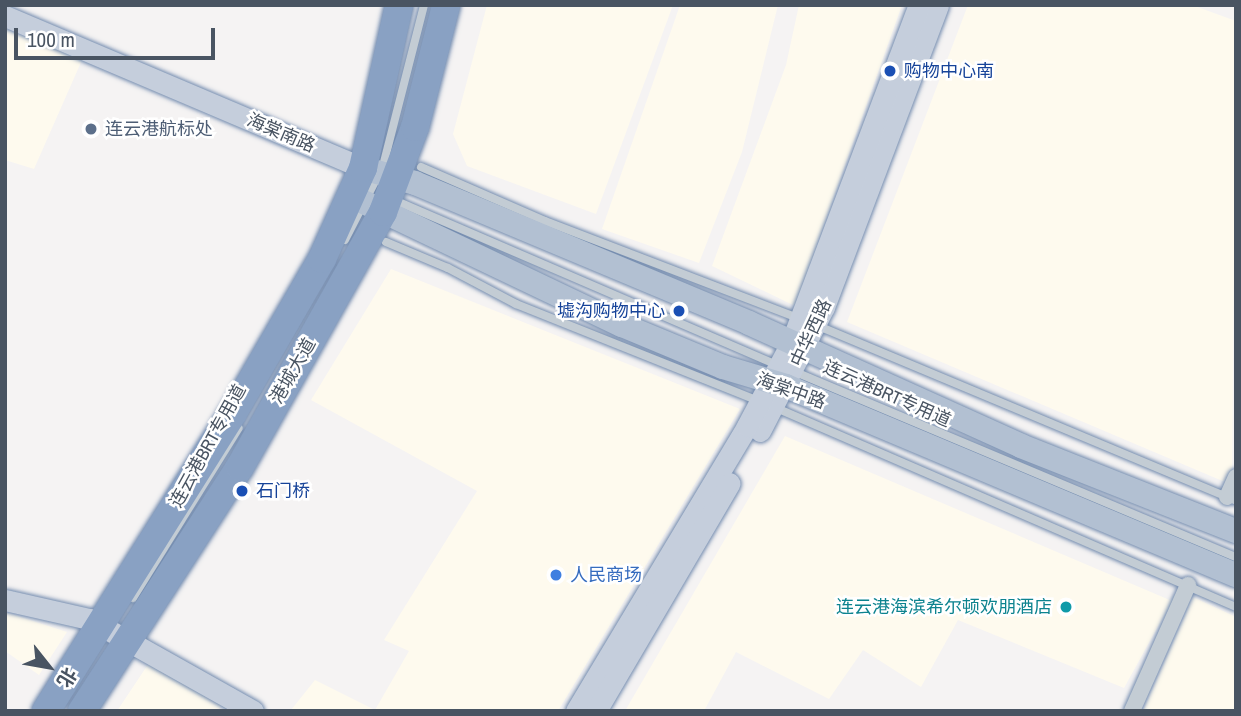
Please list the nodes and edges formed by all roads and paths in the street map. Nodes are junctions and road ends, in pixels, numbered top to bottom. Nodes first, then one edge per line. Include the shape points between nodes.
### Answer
1 (399, 5) edge
2 (424, 5) edge
3 (446, 5) edge
4 (919, 5) edge
5 (938, 5) edge
6 (5, 16) edge
7 (380, 187) junction
8 (386, 242) dead end
9 (342, 245) dead end
10 (335, 257) dead end
11 (809, 322) junction
12 (782, 376) junction
13 (1236, 477) edge
14 (1232, 499) edge
15 (1236, 531) edge
16 (1236, 557) edge
17 (1236, 575) edge
18 (1188, 585) junction
19 (5, 600) edge
20 (1236, 607) edge
21 (125, 610) dead end
22 (111, 634) junction
23 (65, 707) edge
24 (60, 711) edge
25 (253, 711) edge
26 (576, 711) edge
27 (596, 711) edge
28 (1132, 711) edge

1 - 7 highway, 港城大道
2 - 7 lane
3 - 7 highway, 港城大道 via 415,127
4 - 11 main road
5 - 11 main road, 中华西路
6 - 7 main road, 海棠南路
7 - 9 lane
7 - 11 lane via 545,221
7 - 12 main road, 海棠中路
7 - 12 main road, 海棠中路 via 622,325
7 - 22 highway, 港城大道 via 322,259
8 - 12 lane via 516,304
10 - 21 lane, 连云港BRT专用道 via 202,493
11 - 12 main road, 中华西路
11 - 14 lane
12 - 15 main road, 海棠中路 via 1021,446
12 - 16 lane, 连云港BRT专用道
12 - 17 main road, 海棠中路
12 - 18 lane
12 - 26 main road
12 - 27 main road, 中华西路
13 - 14 street
18 - 20 lane
18 - 28 street
19 - 22 main road via 89,620
22 - 23 highway, 港城大道
22 - 25 main road
23 - 24 lane

